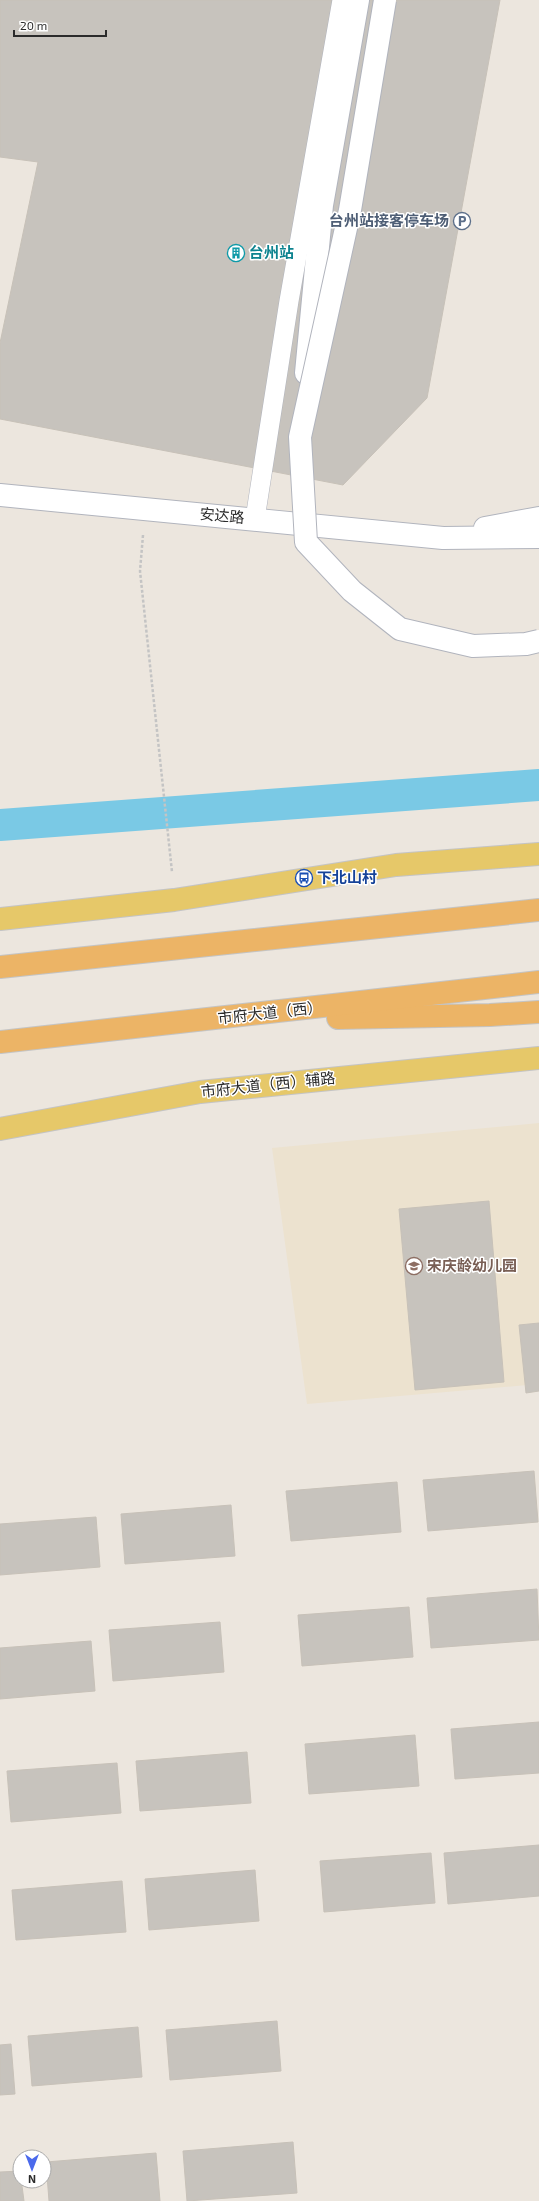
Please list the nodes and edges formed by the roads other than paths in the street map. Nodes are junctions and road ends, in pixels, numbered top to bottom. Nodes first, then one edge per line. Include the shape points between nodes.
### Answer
1 (342, 0) edge
2 (358, 0) edge
3 (385, 0) edge
4 (300, 437) junction
5 (0, 494) edge
6 (539, 518) edge
7 (255, 519) junction
8 (539, 537) edge
9 (443, 538) junction
10 (539, 641) edge
11 (539, 854) edge
12 (539, 901) edge
13 (539, 910) edge
14 (0, 919) edge
15 (429, 921) junction
16 (0, 967) edge
17 (539, 982) edge
18 (539, 1012) edge
19 (207, 1020) junction
20 (0, 1042) edge
21 (539, 1058) edge
22 (0, 1129) edge

1 - 7 lane via 289,301
2 - 4 street, bridge via 322,205
3 - 4 street, bridge via 350,210
4 - 10 street, bridge via 306,542 352,591 400,629 473,646 526,644
5 - 7 street, 安达路
6 - 9 street, 安达路
7 - 9 street, 安达路
8 - 9 street, 安达路
11 - 14 main road via 396,865 174,900
12 - 15 highway
13 - 15 highway
15 - 16 highway
17 - 19 highway, 市府大道（西）
18 - 19 highway
19 - 20 highway, 市府大道（西）
21 - 22 main road, 市府大道（西）辅路 via 200,1092

